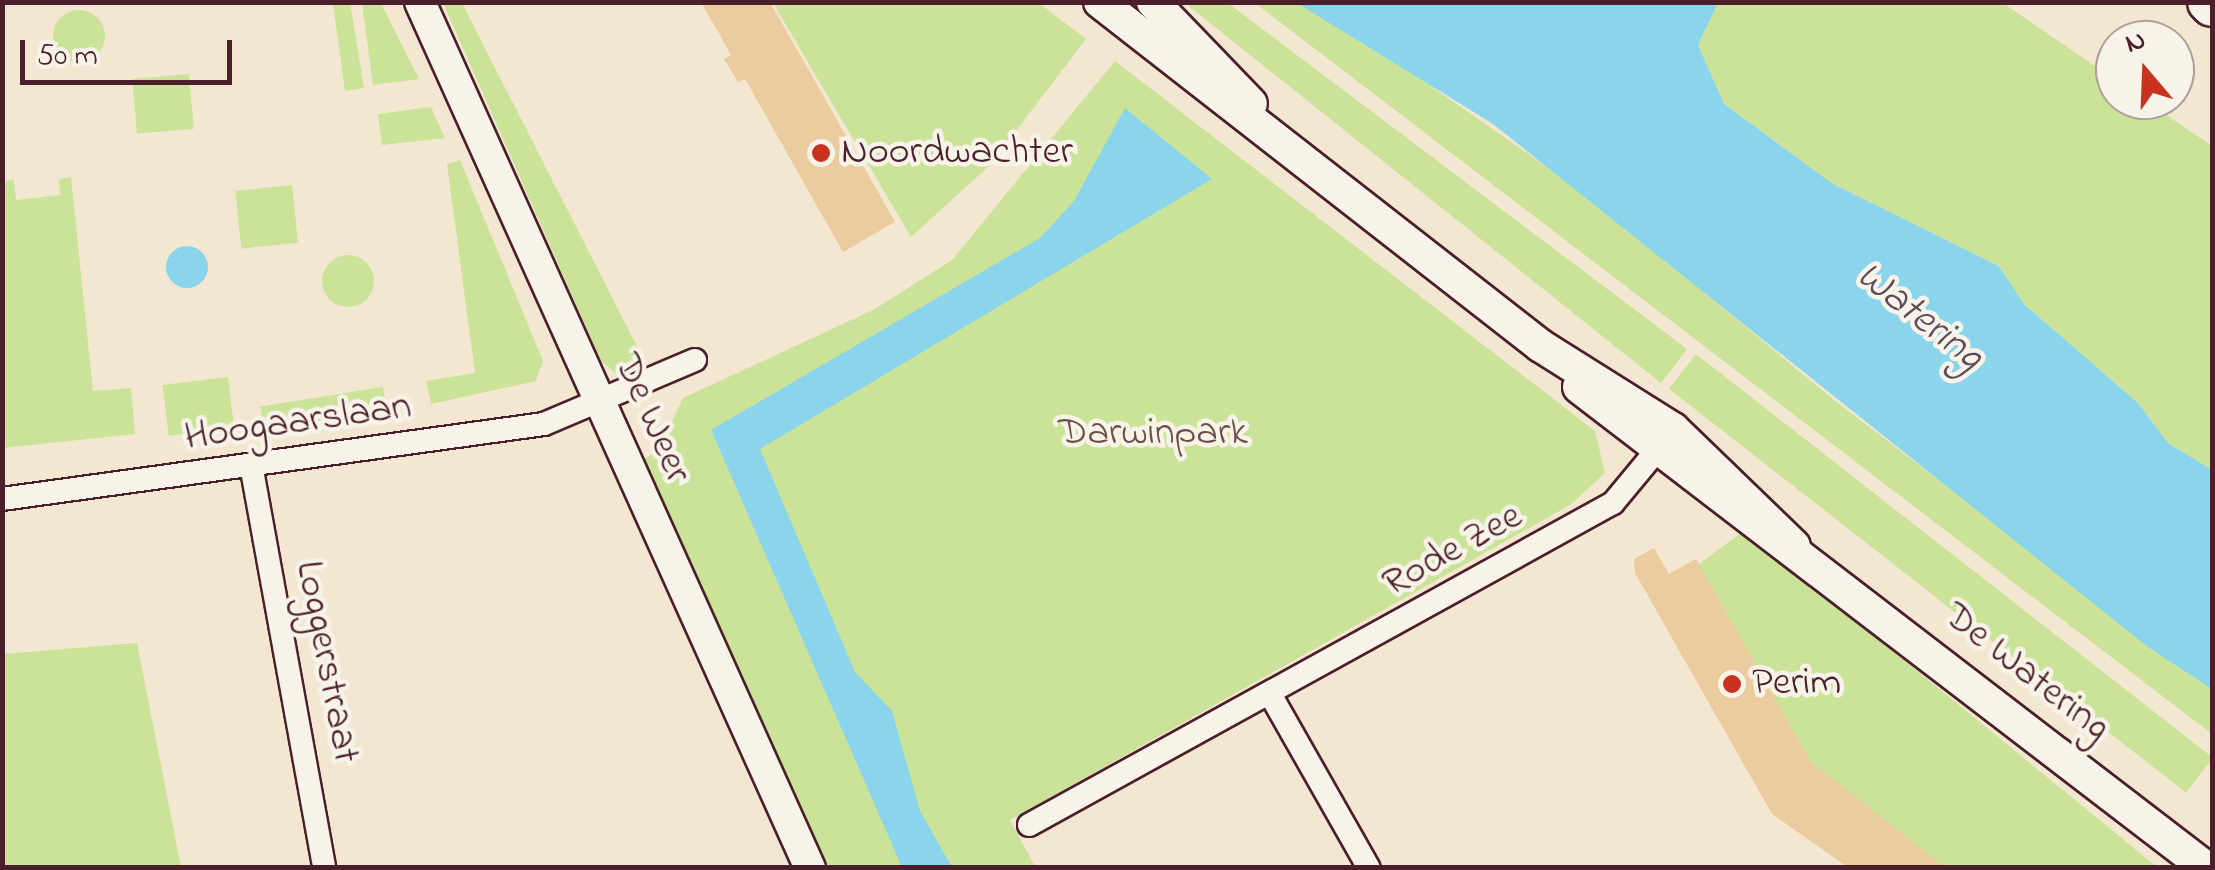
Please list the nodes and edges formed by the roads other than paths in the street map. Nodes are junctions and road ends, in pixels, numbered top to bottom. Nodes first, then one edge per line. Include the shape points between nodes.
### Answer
1 (420, 2) edge
2 (1154, 2) edge
3 (1109, 12) edge
4 (1278, 139) junction
5 (696, 360) dead end
6 (600, 402) junction
7 (1665, 441) junction
8 (252, 470) junction
9 (2, 499) edge
10 (1270, 694) junction
11 (1029, 825) dead end
12 (324, 868) edge
13 (810, 868) edge
14 (1369, 868) edge
15 (2206, 868) edge

1 - 6 street, De Weer
2 - 4 main road, De Watering
3 - 4 main road, De Watering
4 - 7 main road, De Watering
5 - 6 street, Hoogaarslaan
6 - 8 street, Hoogaarslaan via 544,424
6 - 13 street, De Weer
7 - 10 street, Rode Zee via 1613,502
7 - 15 main road, De Watering
8 - 9 street, Hoogaarslaan
8 - 12 street, Loggerstraat
10 - 11 street, Rode Zee
10 - 14 street

